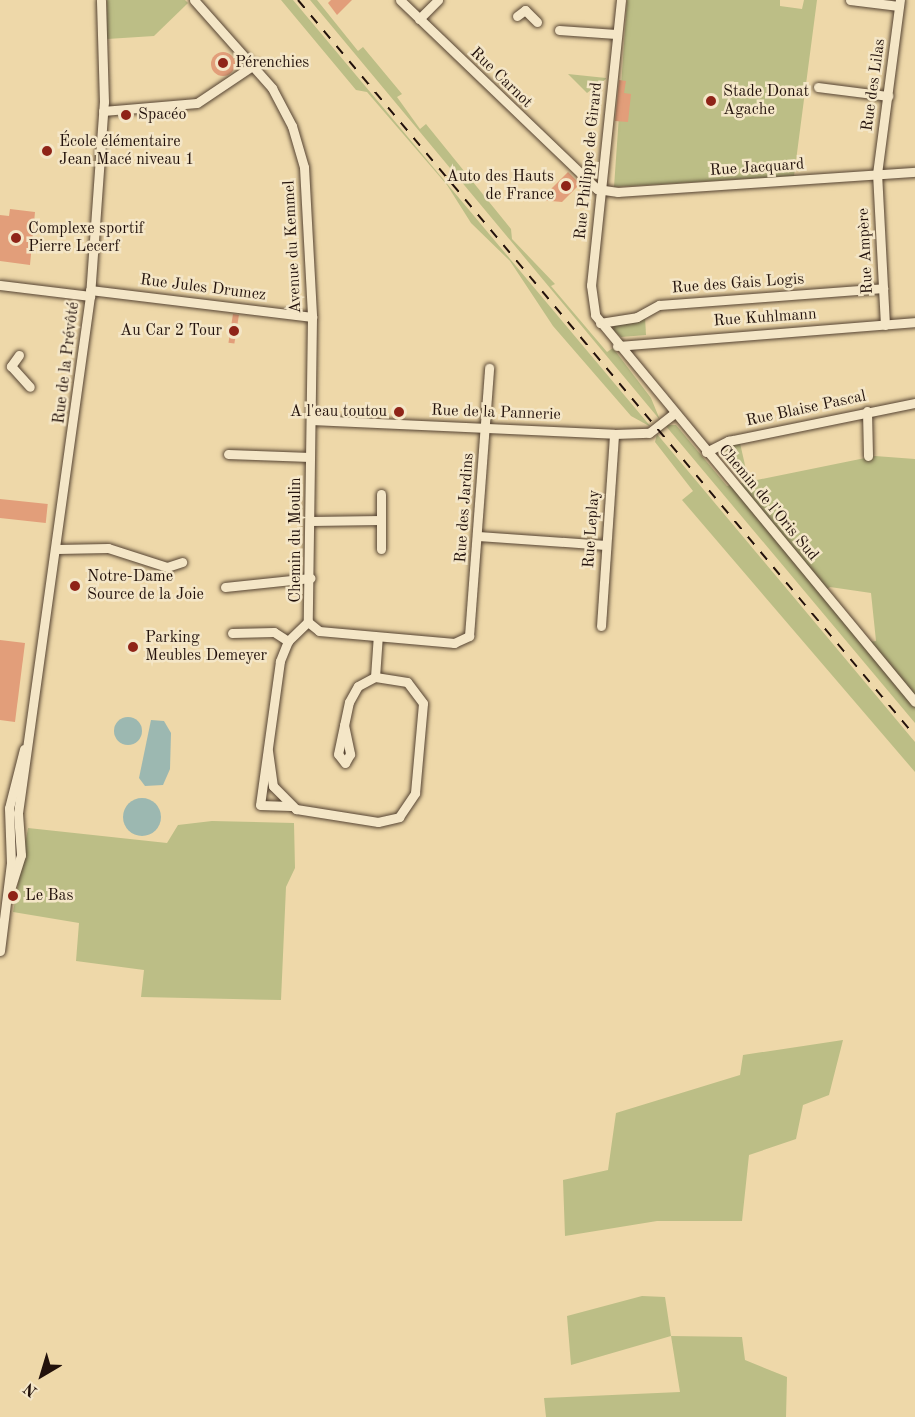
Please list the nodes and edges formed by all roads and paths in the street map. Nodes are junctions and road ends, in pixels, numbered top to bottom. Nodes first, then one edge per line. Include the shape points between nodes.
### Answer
1 (101, 0) edge
2 (194, 0) edge
3 (400, 0) edge
4 (438, 0) edge
5 (621, 0) edge
6 (850, 0) edge
7 (900, 3) edge
8 (522, 9) edge
9 (419, 19) junction
10 (537, 22) dead end
11 (559, 30) dead end
12 (616, 34) junction
13 (255, 64) junction
14 (818, 87) dead end
15 (888, 96) junction
16 (103, 111) junction
17 (603, 171) junction
18 (915, 172) edge
19 (877, 174) junction
20 (581, 177) junction
21 (601, 190) junction
22 (0, 285) edge
23 (883, 288) junction
24 (90, 293) junction
25 (312, 317) junction
26 (915, 322) edge
27 (600, 323) junction
28 (885, 325) junction
29 (618, 346) junction
30 (19, 355) dead end
31 (0, 364) edge
32 (11, 366) junction
33 (489, 368) dead end
34 (30, 387) dead end
35 (915, 403) edge
36 (867, 411) junction
37 (673, 414) junction
38 (311, 420) junction
39 (486, 427) junction
40 (614, 434) junction
41 (706, 452) junction
42 (228, 454) dead end
43 (868, 456) dead end
44 (310, 457) junction
45 (381, 494) dead end
46 (381, 520) junction
47 (310, 521) junction
48 (478, 536) junction
49 (606, 545) junction
50 (57, 549) junction
51 (381, 549) dead end
52 (182, 562) dead end
53 (311, 578) junction
54 (225, 587) dead end
55 (308, 622) junction
56 (601, 626) dead end
57 (232, 633) dead end
58 (378, 638) junction
59 (288, 640) junction
60 (458, 643) joint
61 (375, 677) junction
62 (915, 702) edge
63 (344, 725) dead end
64 (268, 751) junction
65 (260, 805) junction
66 (291, 806) junction
67 (258, 816) dead end
68 (0, 951) edge

1 - 16 street, Rue de la Prévôté
2 - 13 street, Avenue du Kemmel
3 - 9 street, Rue Carnot
4 - 9 street
5 - 12 street, Rue Philippe de Girard
6 - 7 street
7 - 15 street, Rue des Lilas
8 - 10 street
9 - 20 street, Rue Carnot
11 - 12 street
12 - 17 street, Rue Philippe de Girard
13 - 16 street via 197,103
13 - 25 street, Avenue du Kemmel via 285,110 303,159
14 - 15 street
15 - 19 street, Rue des Lilas
16 - 24 street, Rue de la Prévôté
17 - 20 street via 594,178
17 - 21 street, Rue Philippe de Girard
18 - 19 street, Rue Jacquard
19 - 21 street, Rue Jacquard
19 - 23 street, Rue Ampère
20 - 21 street, Rue Carnot
21 - 27 street, Rue Philippe de Girard via 590,298
22 - 24 street, Rue Jules Drumez
23 - 27 street, Rue des Gais Logis via 659,305 630,320
23 - 28 street, Rue Ampère
24 - 25 street, Rue Jules Drumez
24 - 50 street, Rue de la Prévôté
25 - 38 street, Avenue du Kemmel
26 - 28 street, Rue Kuhlmann
27 - 29 street, Chemin de l'Oris Sud
28 - 29 street, Rue Kuhlmann via 629,342
29 - 37 street, Chemin de l'Oris Sud
30 - 32 street
31 - 32 street
32 - 34 street
33 - 39 street, Rue des Jardins
35 - 36 street, Rue Blaise Pascal
36 - 41 street, Rue Blaise Pascal via 728,441
36 - 43 street
37 - 40 street, Rue de la Pannerie via 649,433
37 - 41 street, Chemin de l'Oris Sud
38 - 39 street, Rue de la Pannerie
38 - 44 street, Avenue du Kemmel
39 - 40 street, Rue de la Pannerie
39 - 48 street, Rue des Jardins
40 - 49 street, Rue Leplay
41 - 62 street, Chemin de l'Oris Sud
42 - 44 street
44 - 47 street, Chemin du Moulin
45 - 46 street
46 - 47 street
46 - 51 street
47 - 53 street, Chemin du Moulin
48 - 49 street
48 - 60 street, Rue des Jardins via 472,626 467,639
49 - 56 street, Rue Leplay
50 - 52 street via 108,548 167,567
50 - 68 street, Rue de la Prévôté via 17,825 21,855 8,896
53 - 54 street
53 - 55 street, Chemin du Moulin
55 - 58 street, Chemin du Moulin via 326,633
55 - 59 street, Chemin du Moulin
57 - 59 street via 274,632
58 - 60 street, Chemin du Moulin
58 - 61 street
59 - 64 street via 280,661
61 - 63 street via 352,693
61 - 66 street via 407,682 423,703 415,793 409,806 383,822 314,815
64 - 65 street
64 - 66 street via 273,786
65 - 66 street
65 - 67 street

